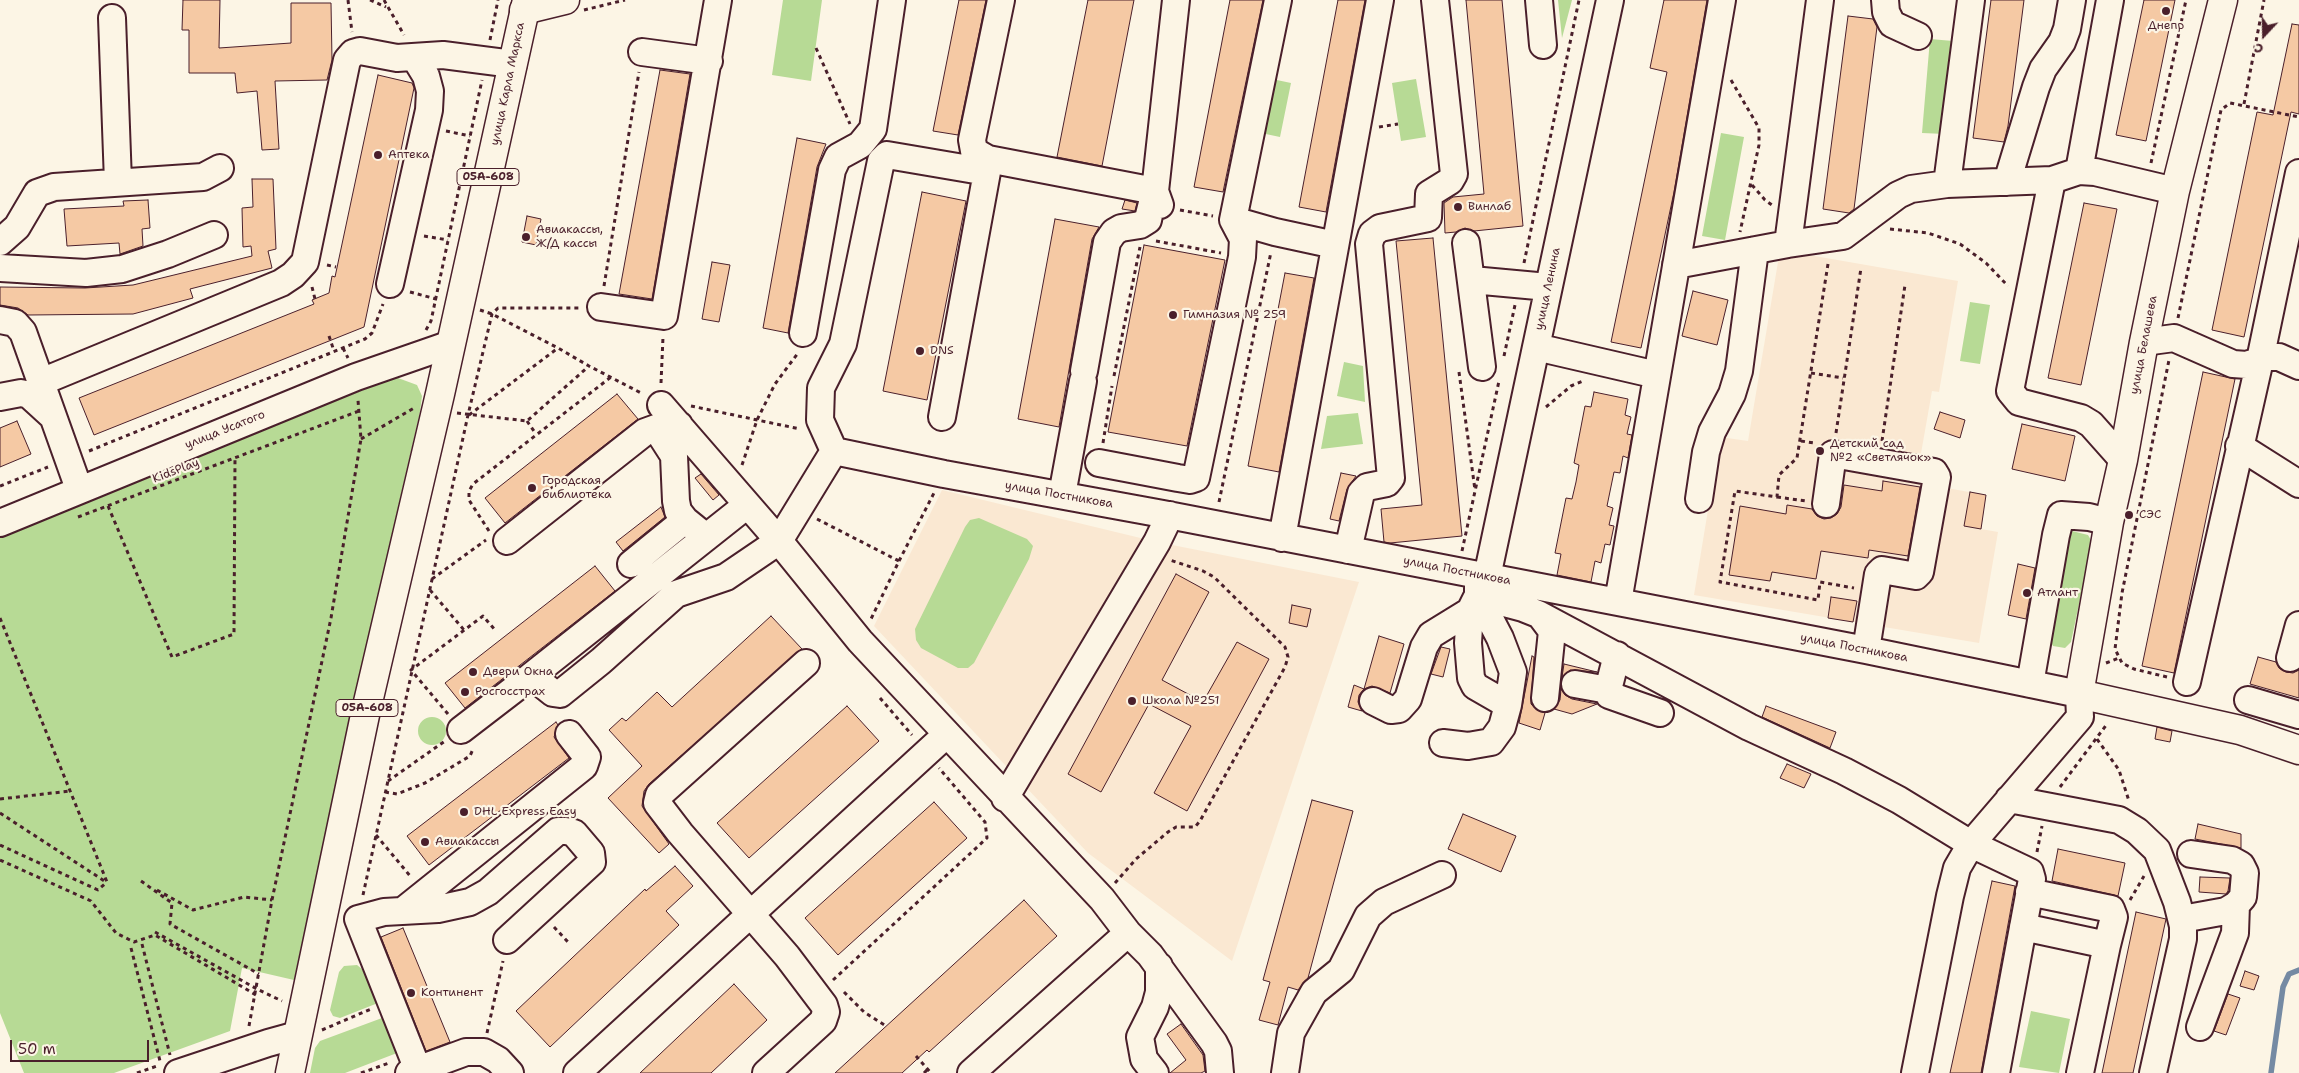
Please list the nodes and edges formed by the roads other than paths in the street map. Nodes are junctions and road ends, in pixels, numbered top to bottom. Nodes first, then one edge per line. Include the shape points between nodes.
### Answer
1 (565, 0) edge
2 (718, 0) edge
3 (892, 0) edge
4 (1001, 0) edge
5 (1176, 0) edge
6 (1278, 0) edge
7 (1380, 0) edge
8 (1435, 0) edge
9 (1539, 0) edge
10 (1610, 0) edge
11 (1722, 0) edge
12 (1820, 0) edge
13 (1886, 0) edge
14 (1971, 0) edge
15 (2072, 0) edge
16 (2110, 0) edge
17 (2223, 0) edge
18 (526, 5) edge
19 (112, 18) dead end
20 (1918, 36) dead end
21 (1543, 45) dead end
22 (642, 52) road end
23 (415, 58) junction
24 (709, 61) junction
25 (513, 64) junction
26 (987, 166) junction
27 (220, 168) dead end
28 (2079, 171) junction
29 (2299, 173) edge
30 (2052, 180) junction
31 (118, 182) junction
32 (2007, 182) junction
33 (1948, 184) junction
34 (2174, 191) junction
35 (1158, 198) junction
36 (1233, 220) junction
37 (214, 235) dead end
38 (0, 242) edge
39 (1466, 243) dead end
40 (1788, 244) junction
41 (1335, 245) junction
42 (1745, 252) junction
43 (1676, 265) junction
44 (0, 268) edge
45 (1472, 280) junction
46 (390, 284) road end
47 (1548, 287) junction
48 (601, 307) road end
49 (0, 320) edge
50 (803, 333) road end
51 (2144, 342) junction
52 (451, 344) junction
53 (1536, 347) junction
54 (2260, 360) junction
55 (2299, 366) edge
56 (1482, 367) dead end
57 (1657, 375) junction
58 (41, 382) junction
59 (0, 397) edge
60 (53, 417) junction
61 (942, 417) dead end
62 (666, 419) junction
63 (2239, 446) junction
64 (834, 451) junction
65 (2123, 460) junction
66 (1099, 463) road end
67 (1178, 478) junction
68 (2299, 484) edge
69 (79, 489) junction
70 (1062, 495) junction
71 (740, 497) junction
72 (1699, 499) dead end
73 (1826, 504) road end
74 (1166, 515) junction
75 (685, 520) junction
76 (2109, 522) junction
77 (0, 523) edge
78 (706, 537) junction
79 (1282, 538) junction
80 (507, 541) dead end
81 (779, 541) junction
82 (1348, 550) junction
83 (631, 564) dead end
84 (1478, 590) junction
85 (1618, 602) junction
86 (1540, 615) junction
87 (2299, 625) edge
88 (1866, 650) junction
89 (1617, 655) junction
90 (2290, 658) dead end
91 (806, 663) dead end
92 (530, 677) junction
93 (2187, 682) road end
94 (1575, 684) dead end
95 (2030, 684) junction
96 (1608, 690) junction
97 (1545, 698) dead end
98 (2248, 700) dead end
99 (1373, 701) dead end
100 (1508, 705) junction
101 (2080, 706) junction
102 (1660, 713) dead end
103 (2299, 715) edge
104 (569, 734) dead end
105 (947, 734) junction
106 (467, 737) road end
107 (1443, 743) dead end
108 (2299, 750) edge
109 (1005, 798) junction
110 (2009, 799) junction
111 (1971, 844) junction
112 (2190, 854) dead end
113 (1442, 875) dead end
114 (2031, 885) junction
115 (2236, 905) junction
116 (404, 910) junction
117 (324, 913) junction
118 (751, 913) junction
119 (358, 919) junction
120 (2182, 919) junction
121 (2023, 927) junction
122 (1128, 933) junction
123 (507, 940) road end
124 (2107, 945) junction
125 (1159, 966) junction
126 (2200, 1027) dead end
127 (308, 1034) junction
128 (170, 1066) edge
129 (408, 1068) edge
130 (290, 1073) edge
131 (510, 1073) edge
132 (577, 1073) edge
133 (766, 1073) edge
134 (972, 1073) edge
135 (1154, 1073) edge
136 (1220, 1073) edge
137 (1285, 1073) edge
138 (1915, 1073) edge
139 (1996, 1073) edge
140 (2080, 1073) edge
141 (2153, 1073) edge

1 - 18 main road
2 - 24 street
3 - 50 street via 873,129 860,145 838,157 832,170
4 - 26 street via 972,140 974,150
5 - 35 street
6 - 36 street
7 - 41 street
8 - 82 street via 1454,174 1450,182 1429,194 1428,218 1380,228 1372,234 1369,244 1392,478 1387,483 1367,487 1361,493
9 - 21 street
10 - 47 street, улица Ленина
11 - 43 street
12 - 40 street
13 - 20 street via 1886,12 1892,24
14 - 33 street
15 - 32 street via 2067,29 2043,69
16 - 28 street
17 - 34 main road, улица Белашева
18 - 25 main road, улица Карла Маркса / 05А-608
19 - 31 street
22 - 24 street
23 - 25 street via 443,55
23 - 46 street via 428,84 430,110
23 - 58 street via 360,51 347,60 304,262 293,275 281,283
24 - 48 street via 664,316
25 - 52 main road, улица Карла Маркса / 05А-608
26 - 35 street
26 - 61 street
26 - 64 street via 895,155 887,155 881,161 844,344 821,388 820,420
27 - 31 street via 202,177
28 - 30 street
28 - 34 street
29 - 54 street
30 - 32 street
30 - 65 street via 2010,391 2019,402 2081,418 2091,424
31 - 38 street via 54,187 37,193 17,226
32 - 33 street
33 - 40 street via 1911,189 1843,236
34 - 51 main road, улица Белашева
35 - 70 street via 1148,220 1140,225 1121,228 1107,242
36 - 41 street
36 - 67 street via 1244,239 1242,257 1198,473 1190,480
37 - 44 street via 122,268 86,273
39 - 45 street
40 - 42 street
41 - 79 street
42 - 43 street
42 - 72 street via 1739,371 1732,394 1710,439
43 - 57 street
45 - 47 street
45 - 56 street
47 - 53 street, улица Ленина
49 - 58 street via 16,323 23,332
51 - 54 street via 2174,338 2233,364 2247,365
51 - 65 main road, улица Белашева
52 - 69 street, улица Усатого via 356,377
52 - 117 main road, 05А-608 via 363,725
53 - 57 street
53 - 84 street, улица Ленина
54 - 55 street via 2279,357
54 - 63 street
57 - 85 street
58 - 60 street
59 - 60 street via 30,394
60 - 69 street
62 - 71 street
62 - 75 street via 674,456 676,501
62 - 80 street
63 - 68 street
63 - 93 street
64 - 70 street, улица Постникова
64 - 81 street
65 - 76 main road, улица Белашева
66 - 67 street
67 - 74 street
69 - 77 street, улица Усатого
70 - 74 street, улица Постникова
71 - 78 street
71 - 81 street
73 - 88 street via 1834,454 1934,472 1937,477 1920,572 1916,576 1882,570 1878,574
74 - 79 street, улица Постникова
74 - 109 street via 1149,554
75 - 78 street
75 - 83 street
76 - 95 street via 2062,515
76 - 101 main road, улица Белашева
78 - 92 street
79 - 82 street, улица Постникова
81 - 92 street via 726,577 676,594 560,694 554,694
81 - 105 street via 860,642
82 - 84 street, улица Постникова
84 - 85 street, улица Постникова
84 - 86 street
84 - 99 street via 1431,635 1424,647 1408,699 1399,709 1391,710
84 - 100 street via 1513,672
84 - 100 street, улица Ленина via 1468,644 1471,678 1475,686
85 - 88 street, улица Постникова
86 - 89 street
86 - 97 street via 1552,631
87 - 90 street
88 - 95 street, улица Постникова
89 - 96 street
89 - 111 street via 1749,728 1899,800
91 - 118 street via 658,795 657,803 662,811
92 - 106 street
94 - 96 street
95 - 101 street, улица Постникова
96 - 102 street via 1615,698
98 - 103 street
100 - 107 street via 1502,727 1491,742 1468,746
101 - 108 main road via 2240,730
101 - 110 street
104 - 116 street via 588,757 588,762
105 - 109 street
105 - 118 street
109 - 122 street via 1102,899
110 - 111 street
110 - 120 street via 2119,820 2137,831 2157,850
111 - 114 street via 2030,872
111 - 138 street via 1957,868 1950,896
112 - 115 street via 2232,860 2241,865 2245,873 2243,897
113 - 137 street via 1384,902 1368,916 1341,970 1314,992 1291,1033
114 - 121 street
114 - 124 street via 2111,909 2114,917
115 - 120 street via 2226,911
115 - 126 street via 2235,933
116 - 119 street
116 - 123 street via 438,909 470,902 488,892 558,831 574,833 591,853 592,862
117 - 119 street
117 - 127 main road, 05А-608
118 - 132 street
118 - 133 street via 824,1005 826,1012 823,1021
119 - 129 street
120 - 141 street via 2183,939
121 - 124 street
121 - 139 street
122 - 125 street
122 - 134 street
124 - 140 street
125 - 135 street via 1159,992 1155,1007 1140,1037 1144,1059
125 - 136 street via 1214,1043
127 - 128 street
127 - 130 main road, 05А-608
129 - 131 street via 466,1052 484,1052 498,1060

